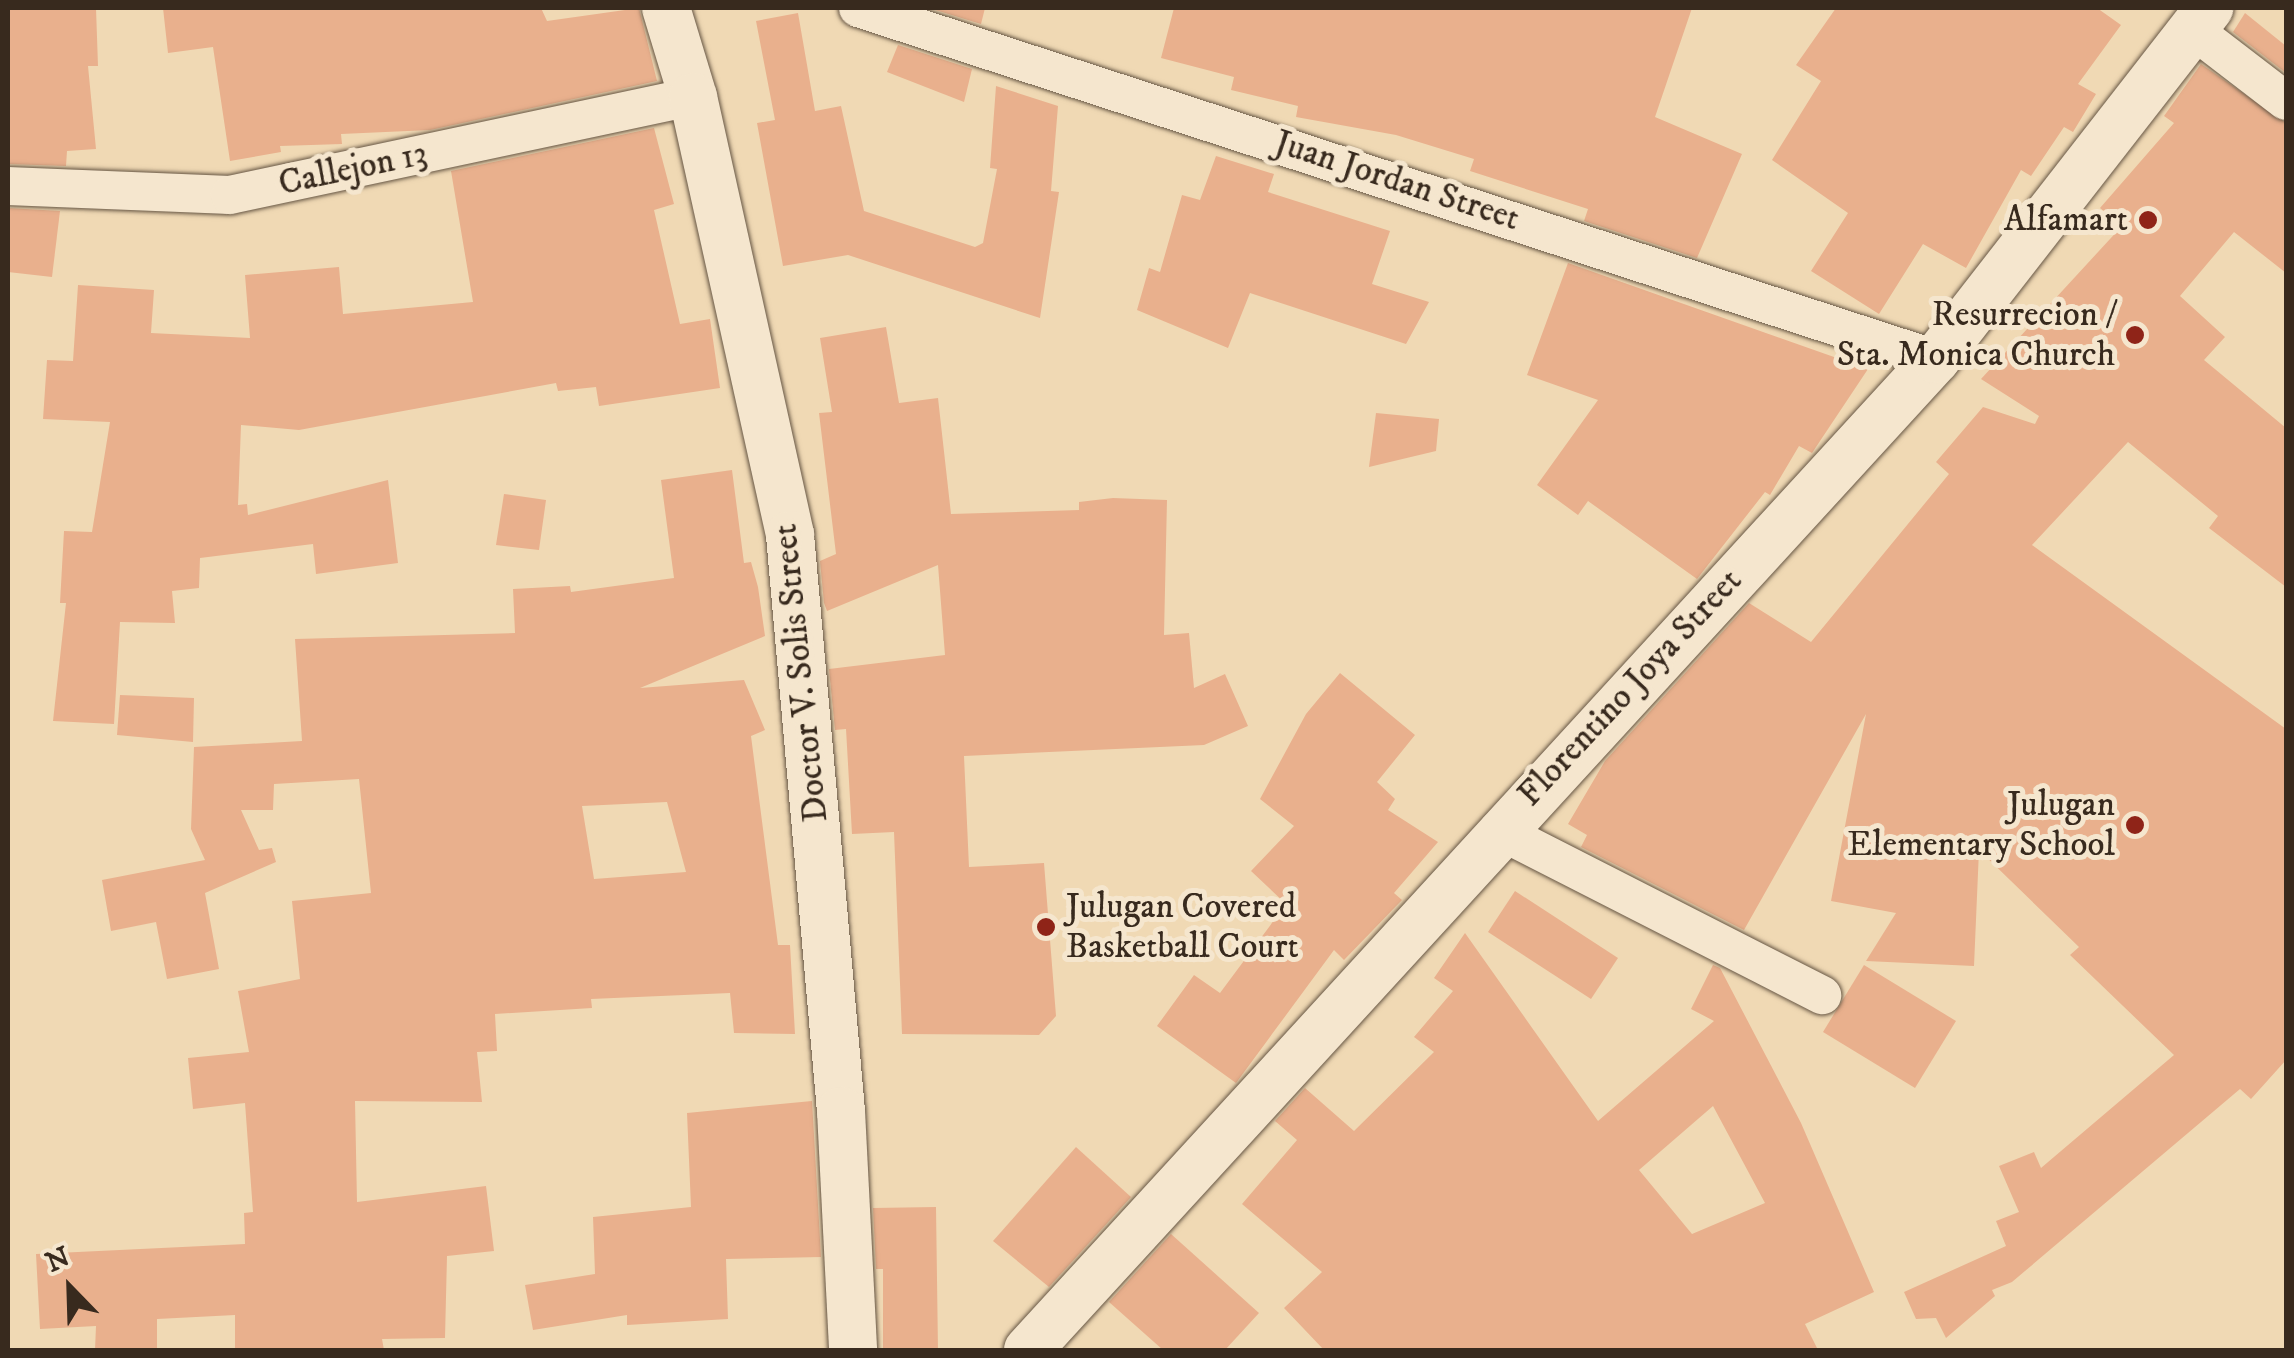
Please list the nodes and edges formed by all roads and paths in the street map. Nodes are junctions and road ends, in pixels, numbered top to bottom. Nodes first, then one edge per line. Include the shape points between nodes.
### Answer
1 (666, 8) edge
2 (858, 8) edge
3 (2201, 18) edge
4 (693, 97) junction
5 (2286, 101) edge
6 (8, 186) edge
7 (1936, 359) junction
8 (1498, 830) junction
9 (1822, 995) dead end
10 (853, 1350) edge
11 (1028, 1350) edge

1 - 4 street, Doctor V. Solis Street
2 - 7 street, Juan Jordan Street
3 - 5 street
3 - 7 street, Florentino Joya Street
4 - 6 street, Callejon 13 via 230,195
4 - 10 street, Doctor V. Solis Street via 790,535 841,1110
7 - 8 street, Florentino Joya Street
8 - 9 street
8 - 11 street, Florentino Joya Street

